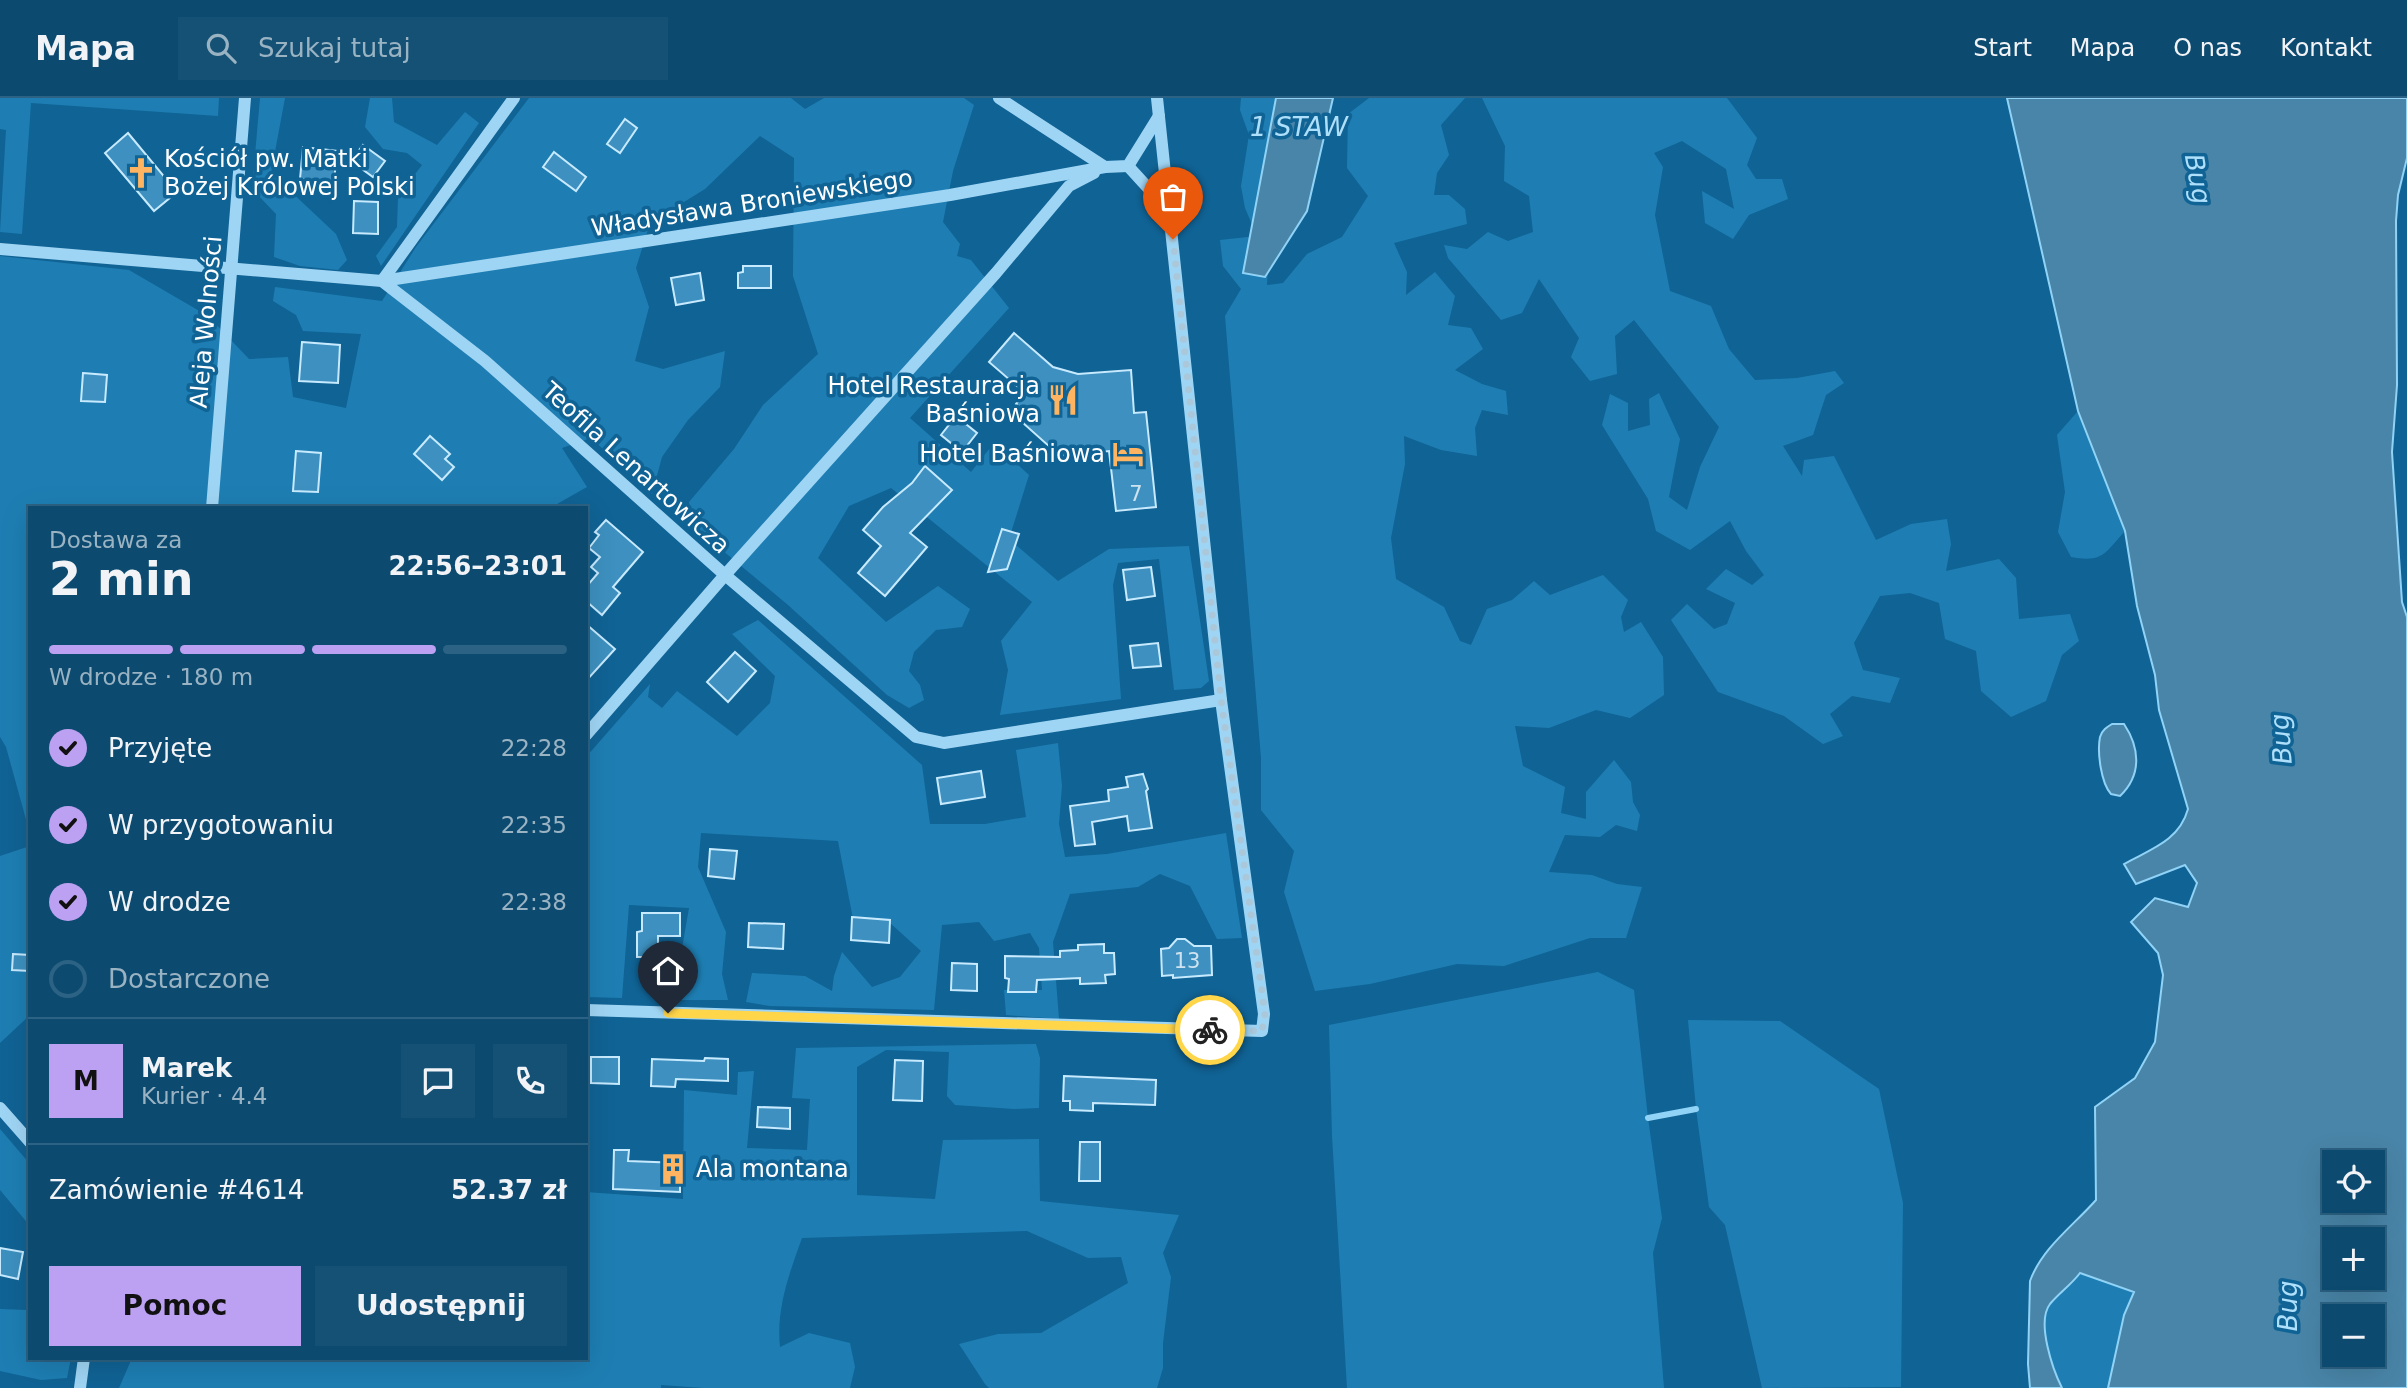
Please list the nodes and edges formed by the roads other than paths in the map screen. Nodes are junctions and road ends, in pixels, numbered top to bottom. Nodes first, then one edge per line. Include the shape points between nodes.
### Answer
1 (245, 98) edge
2 (514, 98) edge
3 (999, 98) edge
4 (1157, 98) edge
5 (1159, 116) junction
6 (1128, 166) junction
7 (1105, 167) junction
8 (1170, 212) junction
9 (0, 250) edge
10 (231, 270) junction
11 (382, 281) junction
12 (212, 506) edge
13 (724, 575) junction
14 (1221, 699) junction
15 (588, 733) edge
16 (588, 1010) edge
17 (0, 1108) edge
18 (28, 1140) edge
19 (84, 1360) edge
20 (80, 1387) edge

1 - 10 street, Aleja Wolności
2 - 11 street
3 - 7 street
4 - 5 street
5 - 6 street
5 - 8 street
6 - 7 street, Władysława Broniewskiego
6 - 8 street
7 - 11 street, Władysława Broniewskiego via 950,195
7 - 13 street via 1069,186 987,284
8 - 14 street
9 - 10 street
10 - 11 street
10 - 12 street, Aleja Wolności
11 - 13 street, Teofila Lenartowicza via 485,361
13 - 14 street, Teofila Lenartowicza via 916,737 944,743
13 - 15 street
14 - 16 street via 1265,1014 1262,1031
17 - 18 street
19 - 20 street

